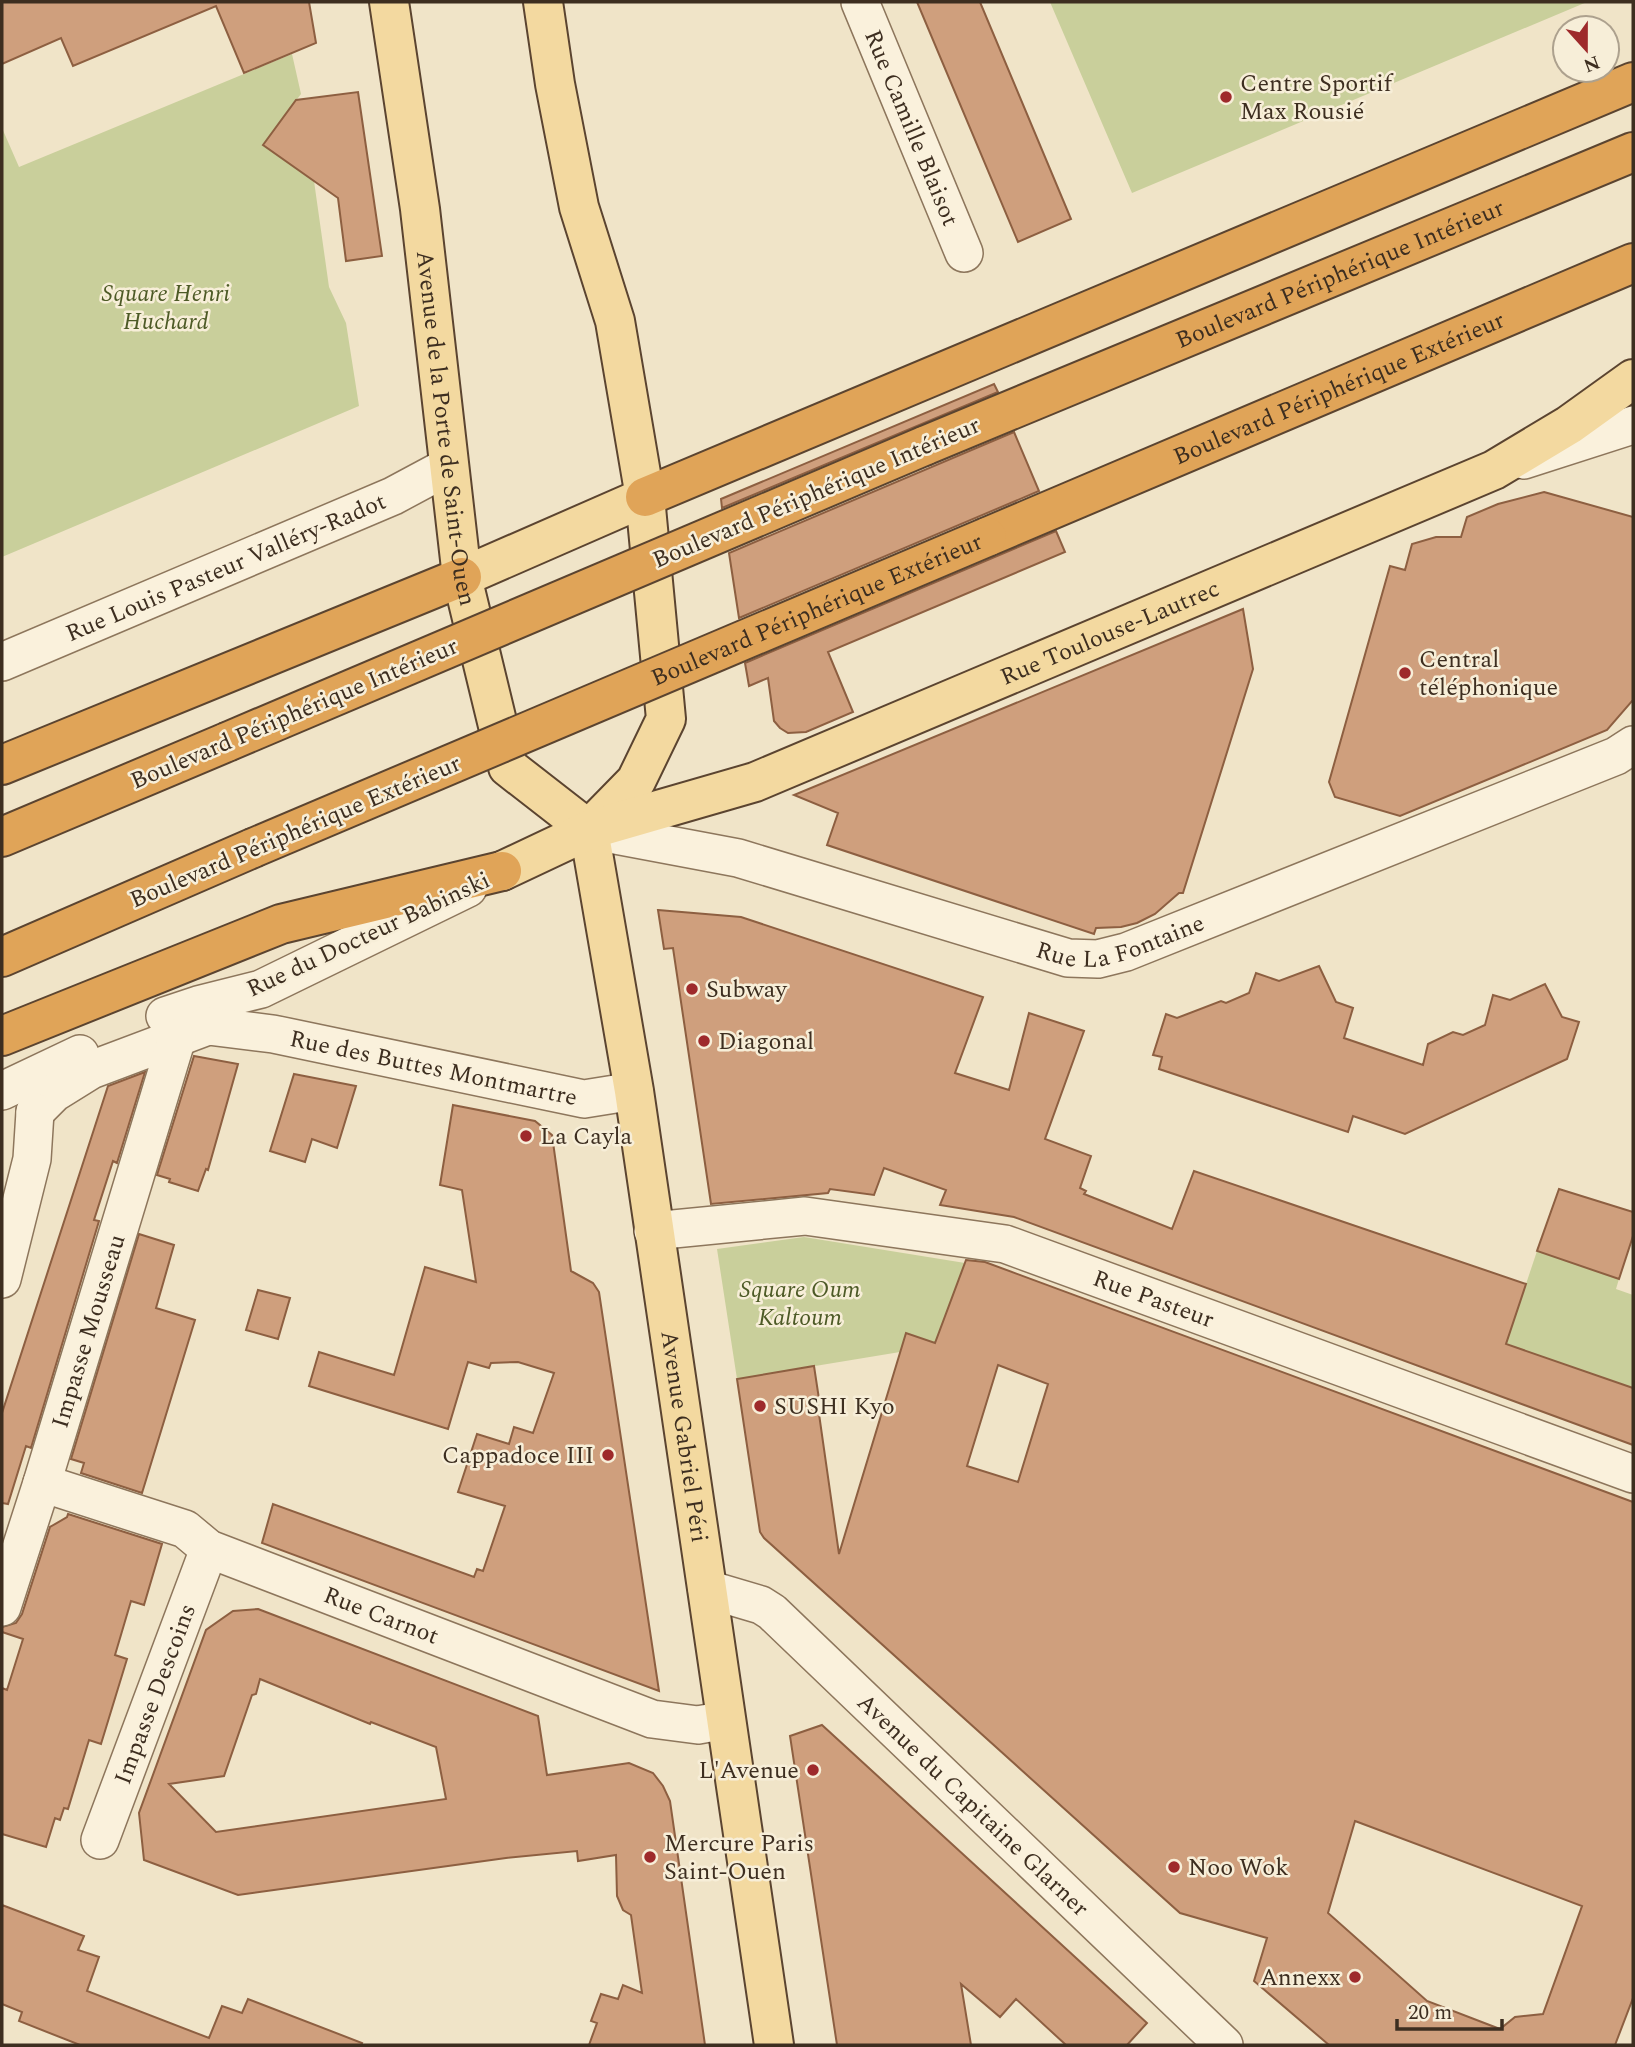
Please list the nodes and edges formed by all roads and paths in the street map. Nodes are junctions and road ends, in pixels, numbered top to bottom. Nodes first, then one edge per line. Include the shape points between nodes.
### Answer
1 (389, 2) edge
2 (544, 2) edge
3 (860, 2) edge
4 (1633, 82) edge
5 (1633, 152) edge
6 (964, 253) dead end
7 (1633, 263) edge
8 (1633, 379) edge
9 (1632, 432) edge
10 (449, 466) junction
11 (1494, 470) junction
12 (645, 497) junction
13 (462, 577) junction
14 (2, 663) edge
15 (1633, 746) edge
16 (2, 765) edge
17 (589, 830) junction
18 (2, 837) edge
19 (502, 871) junction
20 (2, 957) edge
21 (233, 1012) junction
22 (2, 1036) edge
23 (174, 1046) junction
24 (2, 1091) edge
25 (634, 1091) junction
26 (35, 1112) junction
27 (653, 1231) junction
28 (2, 1279) edge
29 (1633, 1474) edge
30 (42, 1483) junction
31 (209, 1549) junction
32 (707, 1589) junction
33 (2, 1606) edge
34 (726, 1720) junction
35 (100, 1840) dead end
36 (774, 2045) edge
37 (1224, 2045) edge

1 - 10 main road, Avenue de la Porte de Saint-Ouen via 420,209
2 - 12 main road via 579,206 615,321
3 - 6 street, Rue Camille Blaisot
4 - 12 highway
5 - 18 highway, Boulevard Périphérique Intérieur, bridge
7 - 20 highway, Boulevard Périphérique Extérieur, bridge
8 - 9 street
8 - 11 main road
9 - 11 street, Rue Toulouse-Lautrec
10 - 13 main road, Avenue de la Porte de Saint-Ouen
10 - 14 street, Rue Louis Pasteur Valléry-Radot via 393,496
11 - 17 main road, Rue Toulouse-Lautrec via 755,782
12 - 13 main road
12 - 17 main road via 667,719 636,781
13 - 16 highway
13 - 17 main road, Avenue de la Porte de Saint-Ouen via 508,767
15 - 17 street, Rue La Fontaine via 1098,960 1068,958 738,858
17 - 19 main road
17 - 25 main road, Avenue Gabriel Péri
19 - 21 street, Rue du Docteur Babinski via 261,989
19 - 22 highway via 281,924
21 - 23 street, Rue du Docteur Babinski
21 - 24 street, Rue du Docteur Babinski via 198,1004
21 - 25 street, Rue des Buttes Montmartre via 273,1034 584,1099
23 - 26 street, Rue du Docteur Babinski via 91,1070 54,1093
23 - 30 street, Impasse Mousseau
24 - 26 street, Rue du Docteur Babinski
25 - 27 main road, Avenue Gabriel Péri
26 - 28 street via 33,1159
27 - 29 street, Rue Pasteur via 805,1216 1005,1244
27 - 32 main road, Avenue Gabriel Péri
30 - 31 street, Rue Carnot via 185,1529
30 - 33 street, Impasse Mousseau
31 - 34 street, Rue Carnot via 652,1719 698,1725
31 - 35 street, Impasse Descoins
32 - 34 main road, Avenue Gabriel Péri
32 - 37 street, Avenue du Capitaine Glarner via 772,1612
34 - 36 main road, Avenue Gabriel Péri

